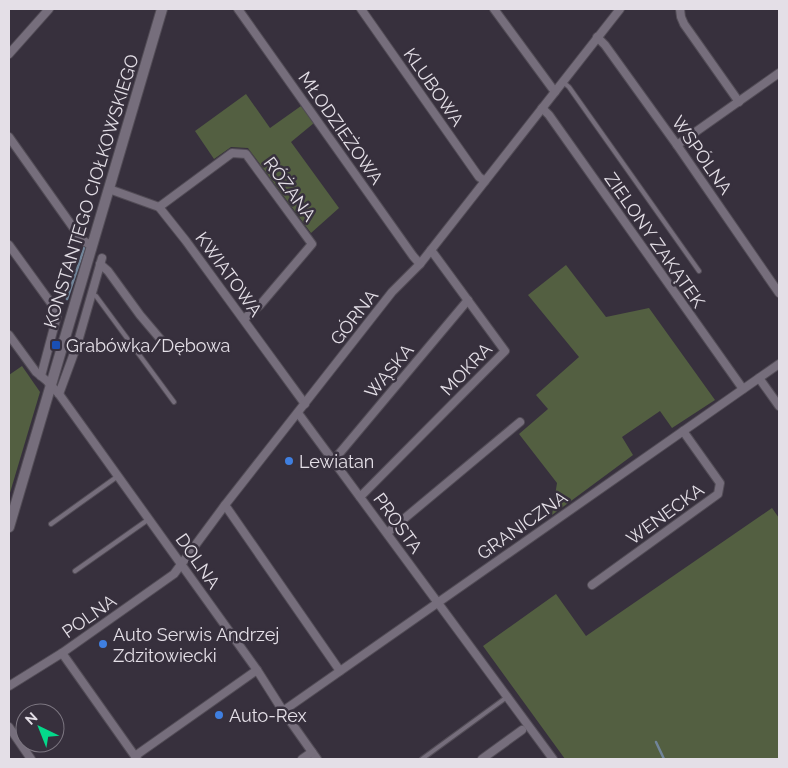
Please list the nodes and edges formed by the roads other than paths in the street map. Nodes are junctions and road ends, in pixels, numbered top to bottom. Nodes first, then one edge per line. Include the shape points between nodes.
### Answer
1 (50, 9) edge
2 (162, 9) edge
3 (238, 9) edge
4 (361, 9) edge
5 (494, 9) edge
6 (620, 9) edge
7 (680, 9) edge
8 (597, 37) junction
9 (9, 54) edge
10 (779, 73) edge
11 (563, 82) junction
12 (555, 92) junction
13 (739, 102) junction
14 (542, 108) junction
15 (9, 137) edge
16 (677, 145) junction
17 (485, 181) junction
18 (108, 189) junction
19 (159, 207) junction
20 (9, 245) edge
21 (92, 246) junction
22 (431, 250) junction
23 (420, 264) junction
24 (699, 270) dead end
25 (91, 293) junction
26 (779, 293) edge
27 (468, 300) junction
28 (244, 319) junction
29 (9, 335) edge
30 (162, 341) dead end
31 (779, 364) edge
32 (41, 376) junction
33 (759, 378) junction
34 (50, 384) junction
35 (742, 389) junction
36 (59, 394) junction
37 (174, 402) dead end
38 (305, 404) junction
39 (779, 406) edge
40 (298, 413) junction
41 (520, 422) dead end
42 (683, 431) junction
43 (333, 461) junction
44 (118, 476) junction
45 (360, 497) junction
46 (225, 505) junction
47 (149, 519) junction
48 (51, 524) dead end
49 (9, 527) edge
50 (387, 533) junction
51 (181, 564) junction
52 (75, 571) dead end
53 (592, 585) dead end
54 (438, 602) junction
55 (62, 653) junction
56 (257, 670) junction
57 (340, 670) junction
58 (9, 686) edge
59 (507, 697) junction
60 (283, 711) junction
61 (9, 726) edge
62 (522, 730) dead end
63 (312, 752) junction
64 (136, 758) edge
65 (31, 759) edge
66 (302, 759) edge
67 (317, 759) edge
68 (422, 759) edge
69 (482, 759) edge
70 (553, 759) edge

1 - 9 street
2 - 18 street, KONSTANTEGO CIOŁKOWSKIEGO
3 - 23 street, MŁODZIEŻOWA
4 - 17 street, KLUBOWA via 479,177
5 - 12 street
6 - 8 street, GÓRNA
7 - 13 street via 684,24
8 - 11 street, GÓRNA
8 - 16 street, WSPÓLNA
10 - 13 street
11 - 12 street, GÓRNA
11 - 24 lane
12 - 14 street, GÓRNA
13 - 16 street
14 - 17 street, GÓRNA
14 - 35 street, ZIELONY ZAKĄTEK
15 - 21 street via 82,240
16 - 26 street, WSPÓLNA
17 - 22 street, GÓRNA
18 - 19 street
18 - 21 street, KONSTANTEGO CIOŁKOWSKIEGO
19 - 28 street, KWIATOWA
19 - 28 street, RÓŻANA via 232,153 246,154 312,244 260,306
20 - 32 street via 56,310 57,320
21 - 34 street, KONSTANTEGO CIOŁKOWSKIEGO
22 - 23 street, GÓRNA
22 - 27 street, MOKRA
23 - 38 street, GÓRNA via 392,292
25 - 30 street via 101,261
25 - 36 street
25 - 37 lane
27 - 43 street, WĄSKA
27 - 45 street, MOKRA via 506,351
28 - 38 street, KWIATOWA
29 - 32 street, DOLNA
31 - 33 street, GRANICZNA
32 - 34 street, DOLNA
33 - 35 street, GRANICZNA
33 - 39 street
34 - 36 street, DOLNA
34 - 49 street, KONSTANTEGO CIOŁKOWSKIEGO
35 - 42 street, GRANICZNA
36 - 44 street, DOLNA
38 - 40 street, GÓRNA
40 - 43 street, PROSTA
40 - 46 street, GÓRNA
41 - 50 street
42 - 53 street, WENECKA via 720,483 718,494
42 - 54 street, GRANICZNA
43 - 45 street, PROSTA
44 - 47 street, DOLNA
44 - 48 lane
45 - 50 street, PROSTA
46 - 51 street, GÓRNA
46 - 57 street
47 - 51 street, DOLNA
47 - 52 lane
50 - 54 street, PROSTA
51 - 55 street, POLNA via 174,574
51 - 56 street, DOLNA
54 - 57 street, GRANICZNA
54 - 59 street, PROSTA
55 - 58 street, POLNA
55 - 64 street
56 - 60 street, DOLNA
56 - 64 street
57 - 60 street, GRANICZNA
59 - 68 lane
59 - 70 street, PROSTA
60 - 63 street, DOLNA
61 - 65 street
62 - 69 street
63 - 66 street
63 - 67 street, DOLNA

